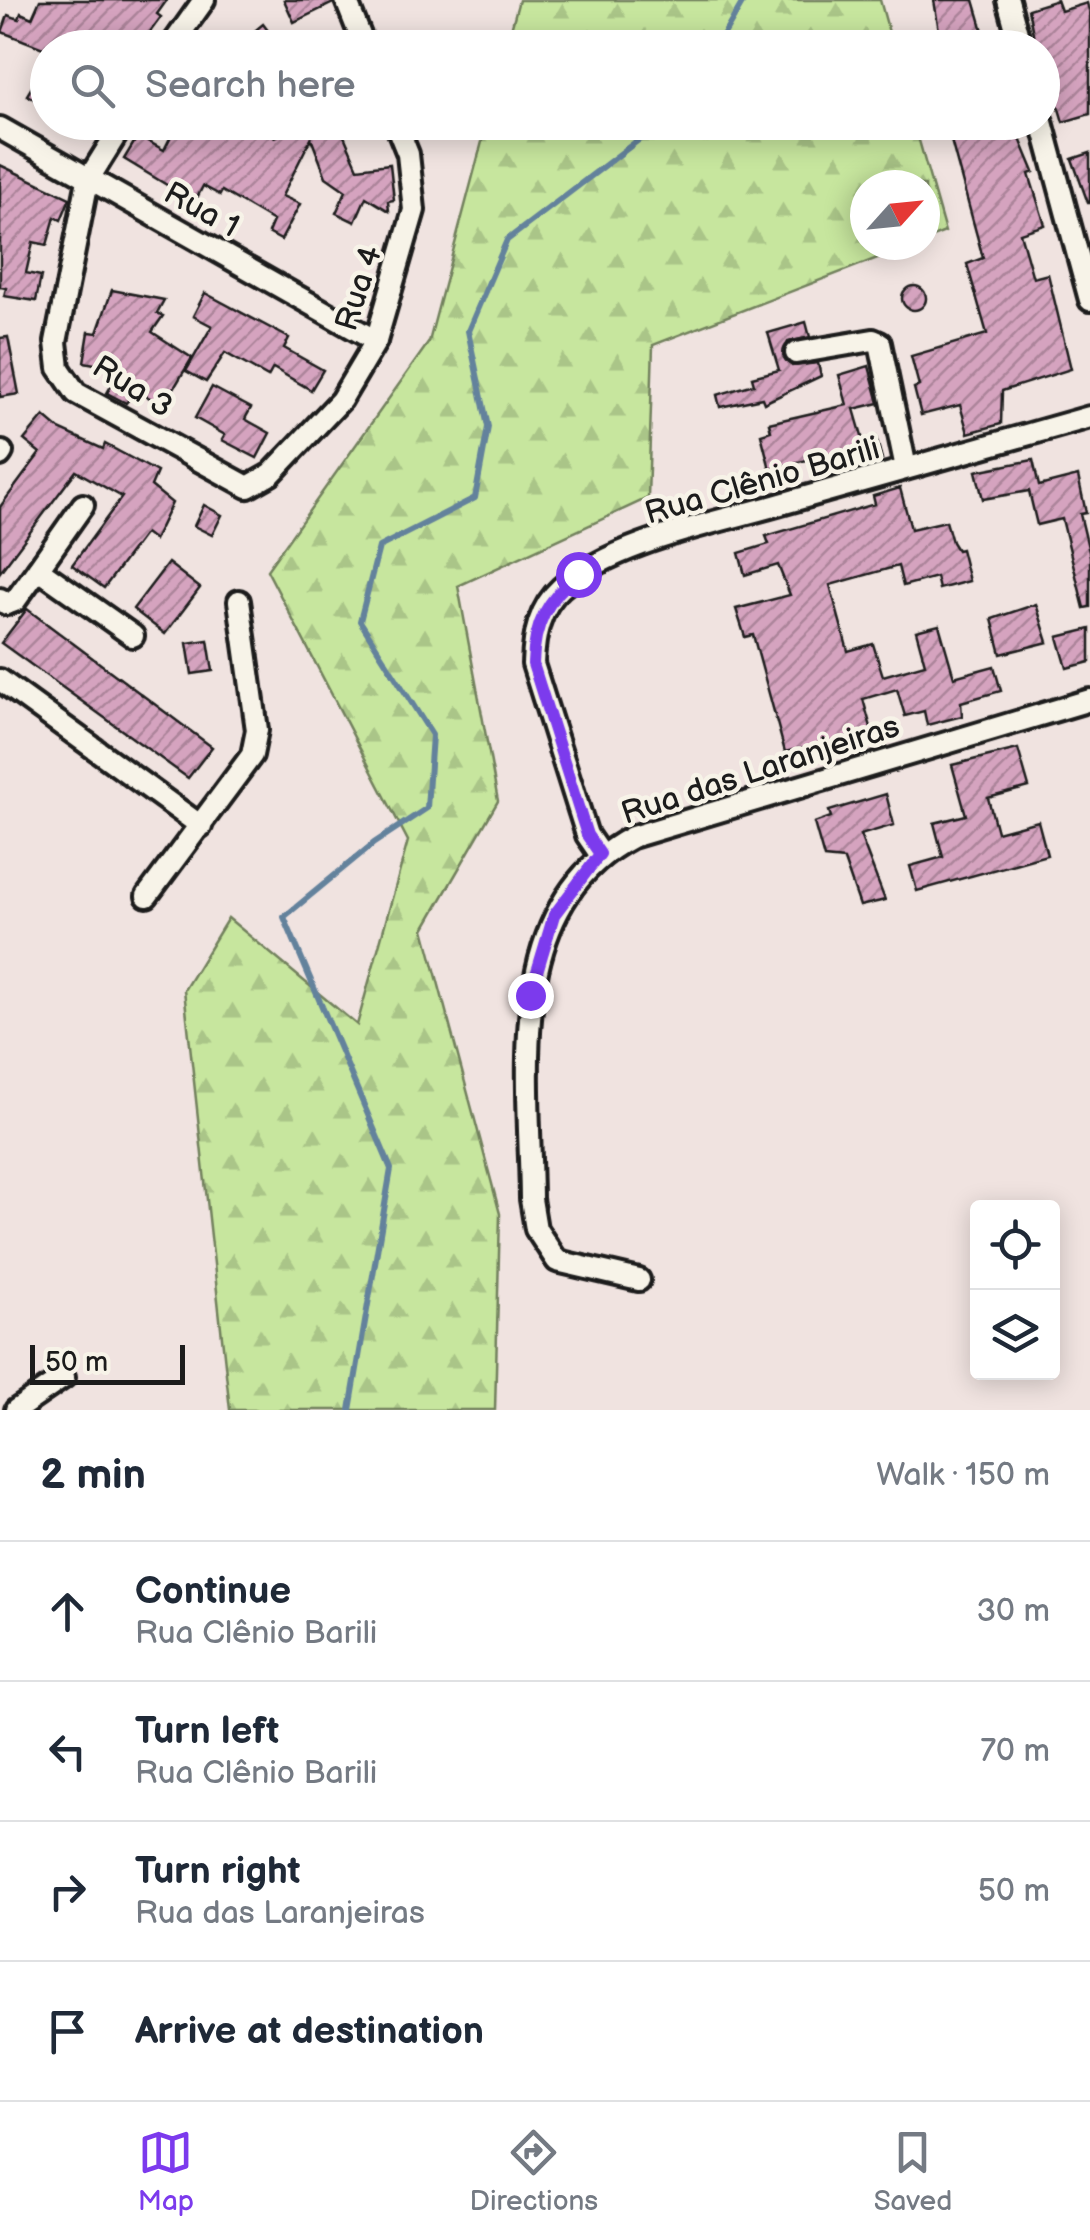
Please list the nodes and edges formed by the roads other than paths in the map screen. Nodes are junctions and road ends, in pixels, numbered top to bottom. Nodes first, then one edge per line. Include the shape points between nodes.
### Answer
1 (204, 0) edge
2 (346, 0) edge
3 (1008, 0) edge
4 (183, 30) edge
5 (358, 30) edge
6 (1016, 30) edge
7 (0, 128) edge
8 (113, 140) edge
9 (402, 140) edge
10 (1047, 140) edge
11 (88, 180) junction
12 (1090, 300) edge
13 (376, 341) junction
14 (796, 353) dead end
15 (1090, 417) edge
16 (906, 468) junction
17 (248, 487) joint
18 (83, 504) dead end
19 (38, 569) junction
20 (0, 599) edge
21 (239, 601) dead end
22 (133, 636) dead end
23 (0, 680) edge
24 (1090, 700) edge
25 (201, 826) junction
26 (600, 854) junction
27 (146, 896) dead end
28 (639, 1280) dead end
29 (64, 1378) dead end
30 (16, 1410) edge

1 - 4 street
2 - 5 street
3 - 6 street
7 - 11 street, Rua 1
8 - 11 street, Rua 3
9 - 13 street, Rua 4 via 414,210
10 - 12 street
11 - 13 street, Rua 1
11 - 17 street, Rua 3 via 56,342 59,368 76,393
13 - 17 street, Rua 4 via 341,400 271,474
14 - 16 street via 880,343
15 - 16 street, Rua Clênio Barili
16 - 26 street, Rua Clênio Barili via 670,534 578,574 557,591 542,612 533,664 587,835
18 - 19 street
19 - 20 street via 15,601
19 - 22 street
21 - 25 street via 257,730 252,754
23 - 25 street
24 - 26 street, Rua das Laranjeiras via 632,838
25 - 27 street
26 - 28 street, Rua das Laranjeiras via 554,915 530,995 531,1199 536,1229 557,1261
29 - 30 street

